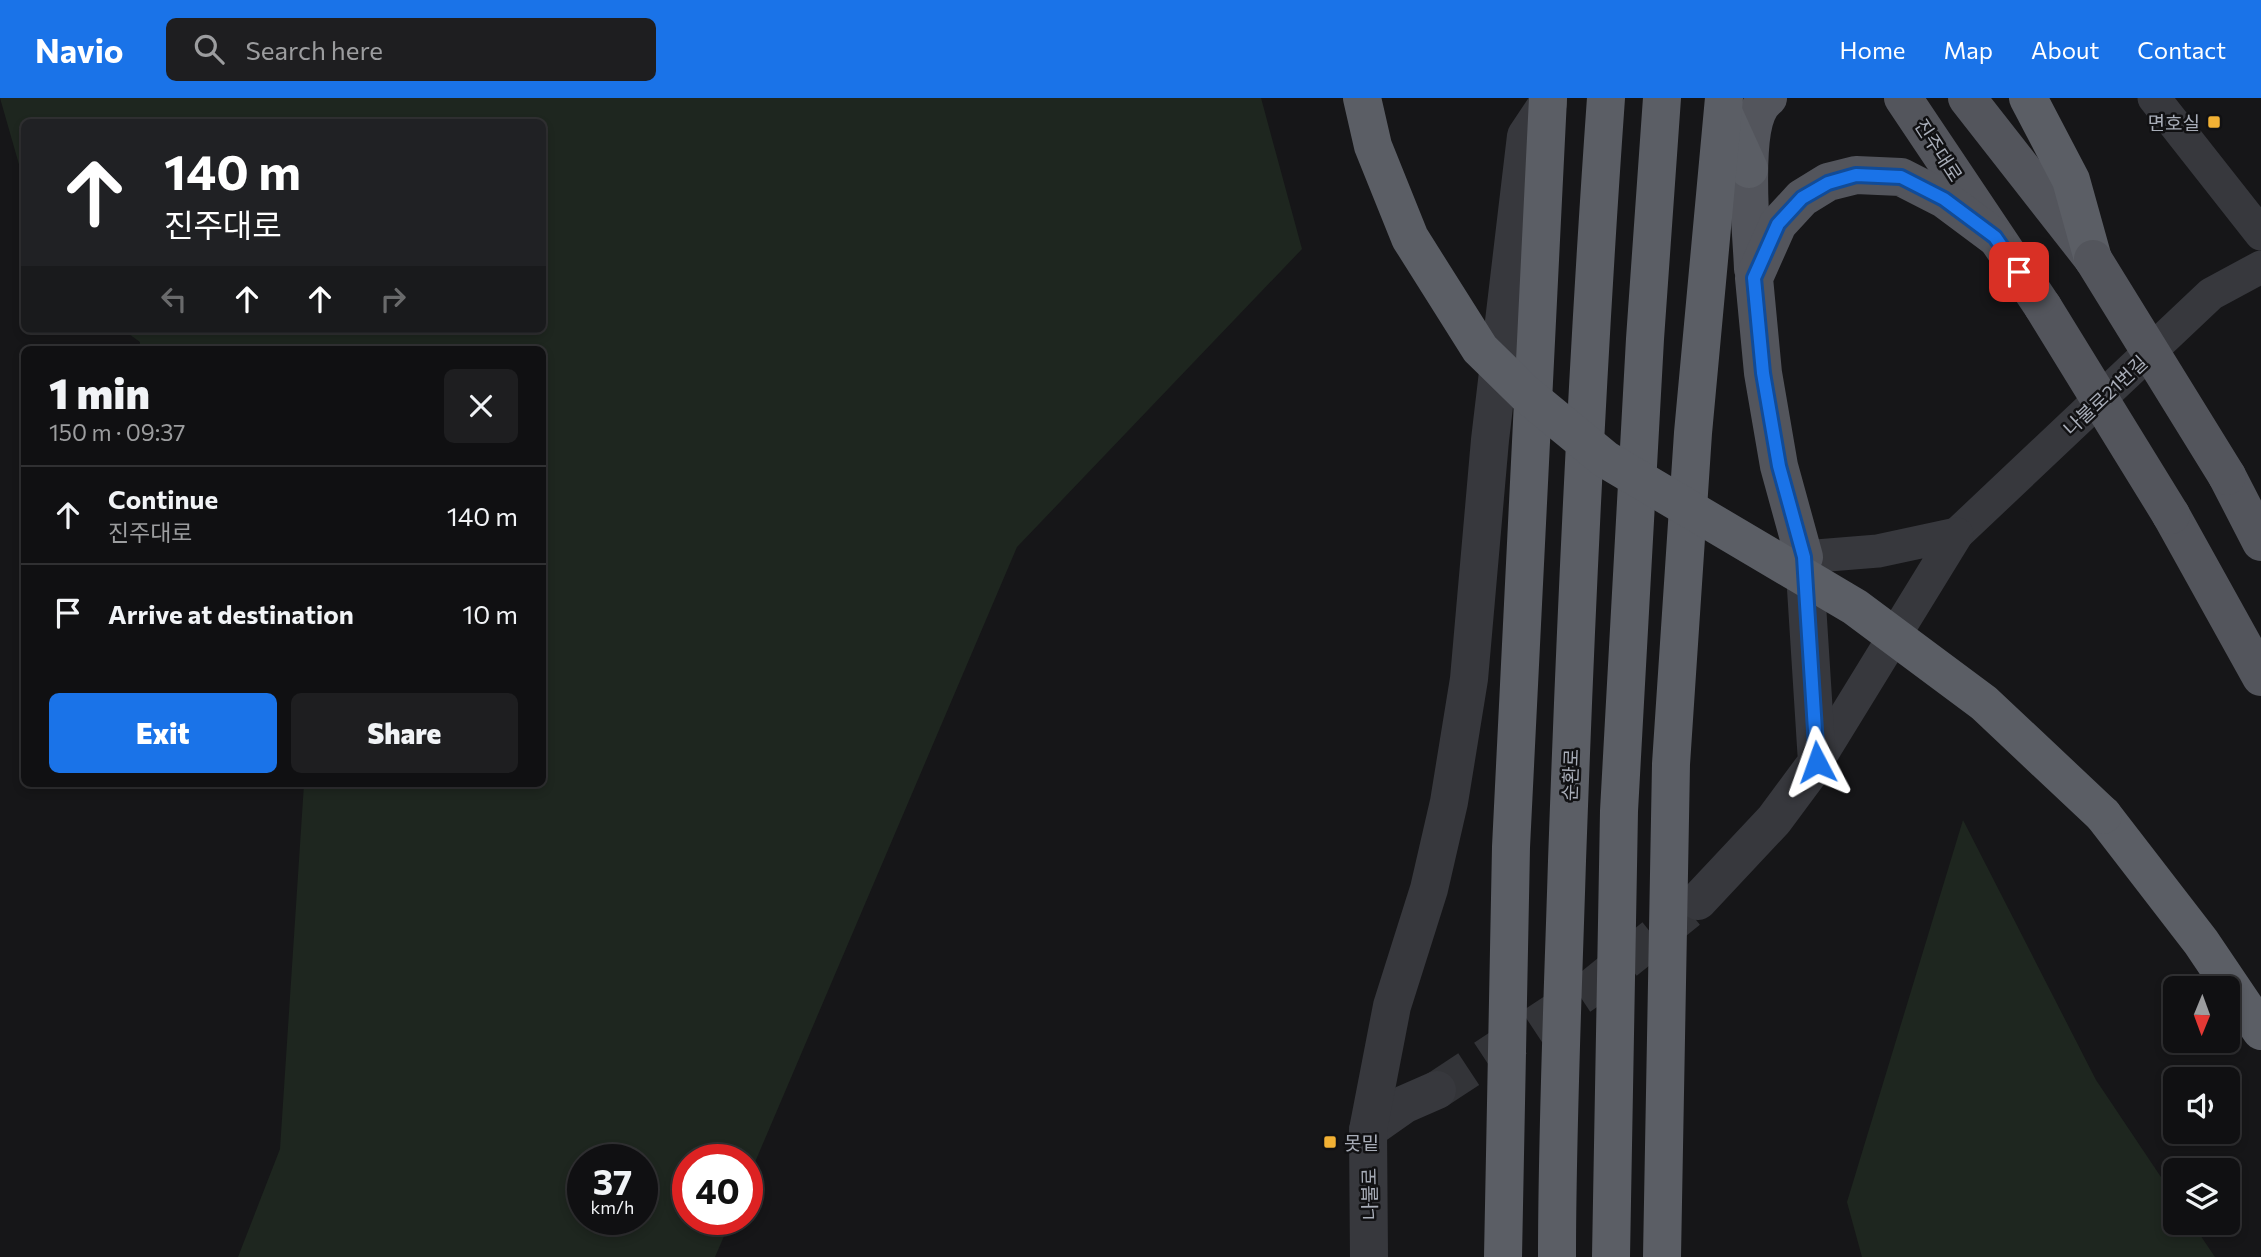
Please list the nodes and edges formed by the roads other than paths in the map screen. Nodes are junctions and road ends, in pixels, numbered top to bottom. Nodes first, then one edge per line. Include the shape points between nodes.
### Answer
1 (1362, 98) edge
2 (1606, 98) edge
3 (1662, 98) edge
4 (1768, 98) edge
5 (1877, 98) edge
6 (1966, 98) edge
7 (2028, 98) edge
8 (2154, 98) edge
9 (1548, 100) edge
10 (1724, 105) edge
11 (1910, 106) edge
12 (1749, 169) junction
13 (2261, 234) edge
14 (1995, 237) junction
15 (2093, 259) junction
16 (2261, 267) edge
17 (1754, 278) junction
18 (1957, 534) junction
19 (2261, 542) edge
20 (1804, 557) junction
21 (2261, 677) edge
22 (1817, 762) junction
23 (1698, 901) tunnel mouth
24 (2261, 1031) edge
25 (1437, 1090) tunnel mouth
26 (1368, 1130) junction
27 (1369, 1257) edge
28 (1503, 1257) edge
29 (1557, 1257) edge
30 (1611, 1257) edge
31 (1662, 1257) edge

1 - 24 highway, bridge via 1373,146 1410,238 1480,349 1605,459 1856,607 1984,703 2103,815 2201,942
2 - 29 highway, 순환로 via 1592,293 1571,749
3 - 30 highway via 1619,811
4 - 12 main road via 1752,127
5 - 11 main road
6 - 15 main road
7 - 15 highway via 2071,180
8 - 13 street
9 - 26 street, 나불로 via 1526,136 1490,440 1469,679 1449,802 1429,889 1392,1006
9 - 28 highway via 1511,847
10 - 12 highway
10 - 31 highway via 1693,433 1671,764
11 - 14 main road, 진주대로
12 - 17 main road
14 - 17 main road via 1944,199 1901,177 1856,175 1828,183 1802,198 1778,224
14 - 21 main road, 진주대로, bridge via 2171,514
15 - 19 main road, bridge via 2227,476
16 - 18 street, 나불로21번길 via 2211,295
17 - 20 main road via 1777,453
18 - 20 street via 1878,551
18 - 22 street, 나불로21번길
20 - 22 street
22 - 23 street via 1774,820
25 - 26 street via 1405,1104
26 - 27 street, 나불로

